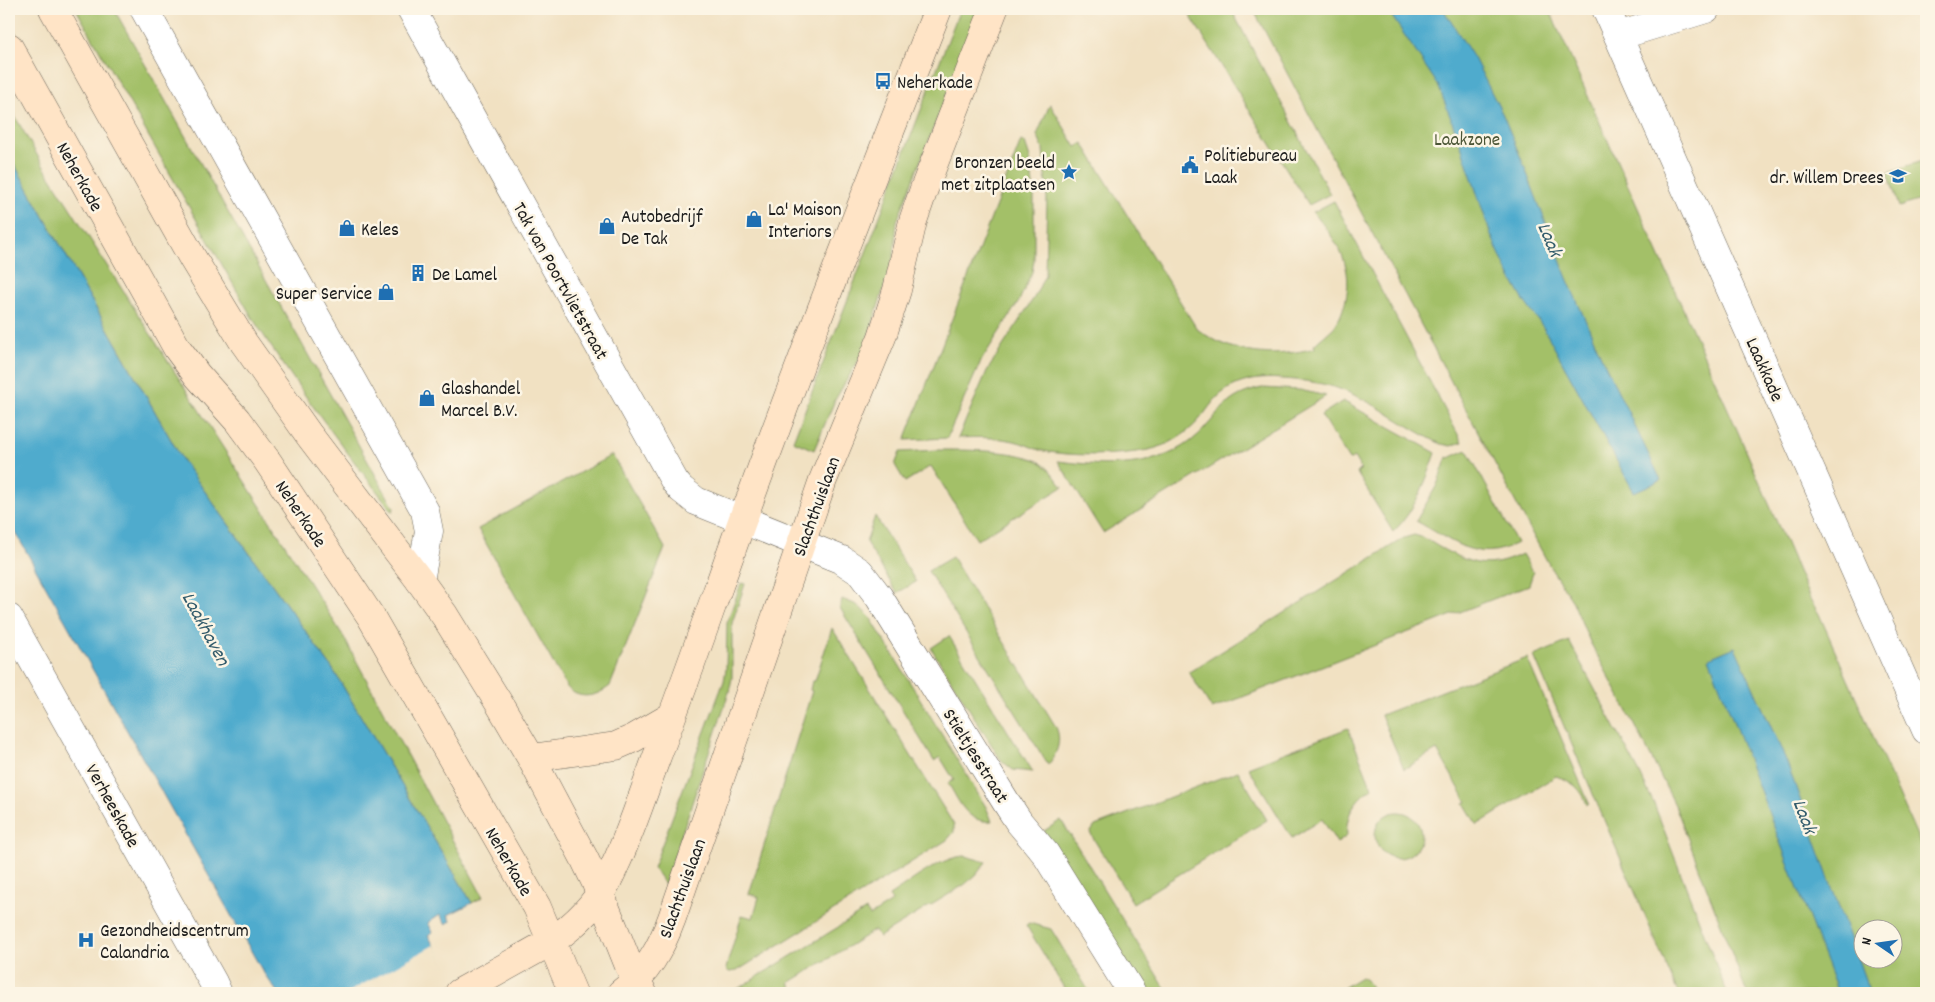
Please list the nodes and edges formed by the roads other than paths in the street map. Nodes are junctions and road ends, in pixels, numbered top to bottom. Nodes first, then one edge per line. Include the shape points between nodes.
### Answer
1 (53, 9) edge
2 (144, 9) edge
3 (411, 9) edge
4 (938, 9) edge
5 (994, 9) edge
6 (1606, 9) edge
7 (1706, 9) edge
8 (1618, 36) junction
9 (9, 48) edge
10 (742, 520) junction
11 (801, 542) junction
12 (420, 581) junction
13 (9, 618) edge
14 (672, 716) junction
15 (1926, 730) edge
16 (531, 758) junction
17 (600, 894) junction
18 (552, 941) junction
19 (633, 989) edge
20 (218, 993) edge
21 (460, 993) edge
22 (573, 993) edge
23 (1132, 993) edge

1 - 12 main road via 244,343
2 - 12 street via 425,511 429,539
3 - 10 street, Tak van Poortvlietstraat via 675,482 696,501
4 - 10 main road
5 - 11 main road, Slachthuislaan via 918,206 882,337
6 - 8 street, Laakkade
7 - 8 street
8 - 15 street, Laakkade
9 - 18 main road, Neherkade via 177,348 268,462 371,617 528,891
10 - 11 street, Tak van Poortvlietstraat
10 - 14 main road
11 - 19 main road, Slachthuislaan via 672,918 657,953
11 - 23 street, Stieltjesstraat via 849,563 871,586 1012,812 1051,861
12 - 16 main road
13 - 20 street, Verheeskade
14 - 16 main road via 616,746
14 - 17 main road via 620,854
16 - 17 main road
17 - 18 main road via 580,920
17 - 19 main road
18 - 21 main road
18 - 22 main road, Neherkade

